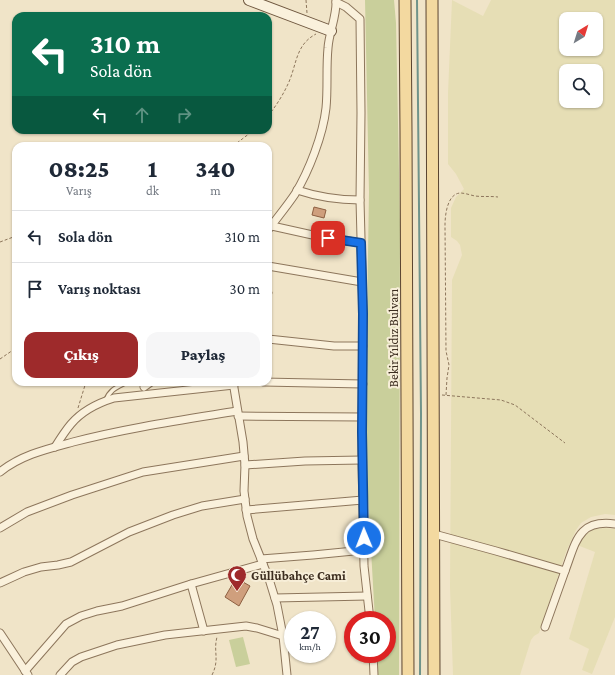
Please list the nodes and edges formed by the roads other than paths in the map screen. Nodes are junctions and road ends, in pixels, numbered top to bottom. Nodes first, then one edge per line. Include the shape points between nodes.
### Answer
1 (249, 0) edge
2 (405, 0) edge
3 (432, 0) edge
4 (336, 1) edge
5 (331, 31) junction
6 (297, 190) junction
7 (360, 200) junction
8 (272, 225) edge
9 (272, 228) edge
10 (361, 243) junction
11 (272, 267) edge
12 (362, 282) junction
13 (272, 339) edge
14 (363, 346) junction
15 (272, 382) edge
16 (362, 384) junction
17 (118, 386) edge
18 (210, 386) edge
19 (234, 386) edge
20 (106, 401) junction
21 (238, 414) junction
22 (362, 417) junction
23 (55, 447) junction
24 (244, 456) junction
25 (362, 460) junction
26 (245, 465) junction
27 (0, 472) edge
28 (245, 499) junction
29 (363, 500) junction
30 (246, 510) junction
31 (615, 524) edge
32 (0, 528) edge
33 (434, 534) junction
34 (364, 550) junction
35 (262, 561) junction
36 (565, 570) junction
37 (0, 583) edge
38 (191, 584) junction
39 (367, 596) junction
40 (274, 598) junction
41 (369, 611) edge
42 (545, 627) dead end
43 (204, 631) junction
44 (0, 633) edge
45 (283, 636) junction
46 (373, 663) edge
47 (26, 673) edge
48 (63, 674) edge
49 (287, 675) edge
50 (374, 675) edge
51 (408, 675) edge
52 (434, 675) edge

1 - 5 street
2 - 51 main road, Bekir Yıldız Bulvarı
3 - 33 main road
4 - 5 street
4 - 7 street via 360,19
5 - 6 street via 324,120 310,164
6 - 7 street via 330,198
6 - 8 street
7 - 10 street
9 - 10 street
10 - 12 street
11 - 12 street
12 - 14 street
13 - 14 street via 334,346
14 - 16 street
15 - 16 street
16 - 22 street
17 - 20 lane via 109,393
18 - 20 street
19 - 21 street
20 - 23 street via 90,408 75,420
21 - 22 street
21 - 23 street via 144,426
21 - 24 street
22 - 25 street
23 - 27 street via 23,457
24 - 26 street
24 - 32 street via 143,472 27,512
25 - 26 street
25 - 29 street
26 - 28 street
28 - 30 street
28 - 37 street via 173,514 129,532 71,562 24,572
29 - 30 street
29 - 34 street
30 - 35 street via 253,539
31 - 36 street via 596,524 583,531 578,537
33 - 36 street
33 - 52 main road
34 - 35 street
34 - 39 street
35 - 38 street
35 - 40 street
36 - 42 street
38 - 43 street
38 - 47 street via 73,620 66,624
39 - 40 street
39 - 41 street
40 - 45 street
43 - 45 street via 240,626
43 - 48 street via 117,645 81,657 72,662
44 - 47 street
45 - 49 street
46 - 50 street

